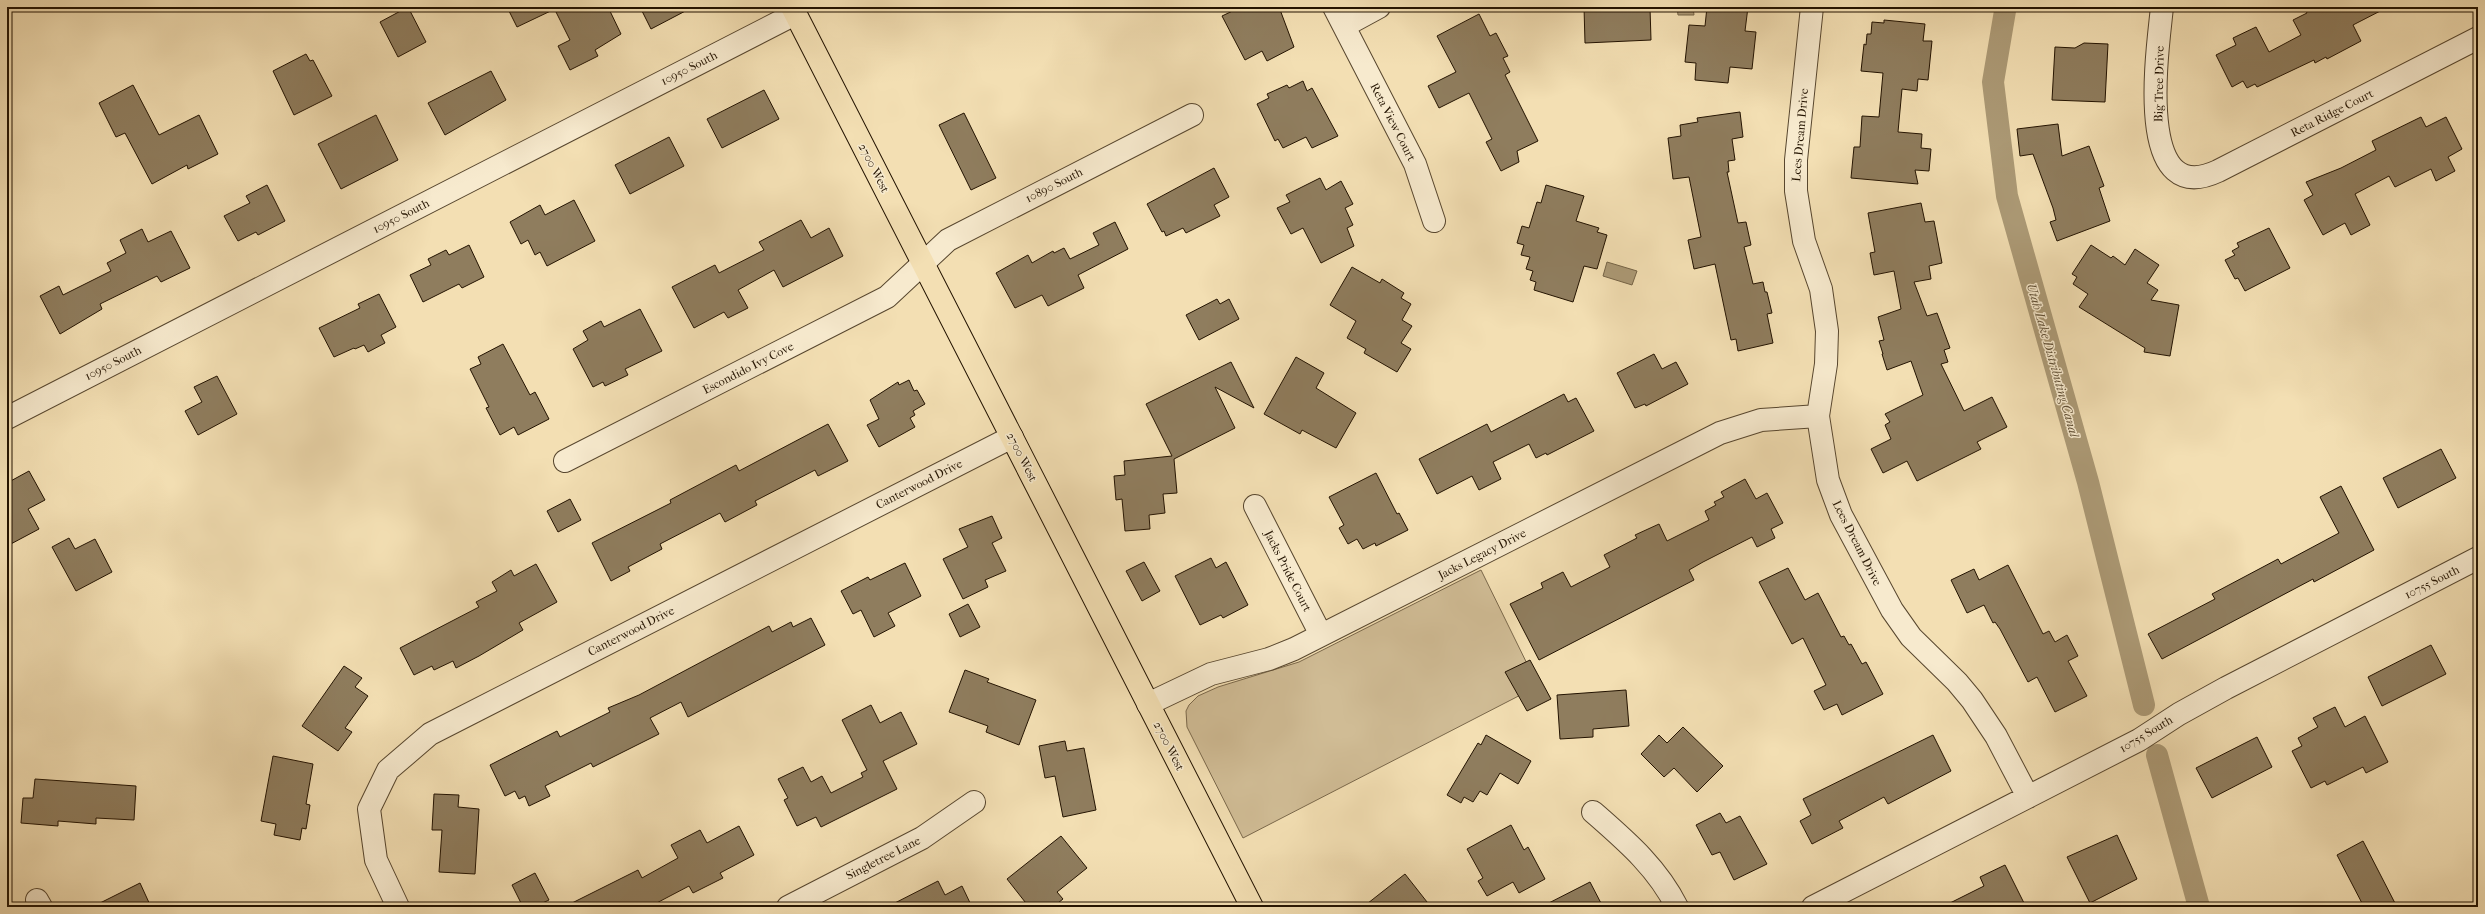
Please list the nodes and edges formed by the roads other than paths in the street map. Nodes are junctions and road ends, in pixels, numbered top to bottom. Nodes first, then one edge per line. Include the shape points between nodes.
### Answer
1 (1379, 7) edge
2 (1812, 7) edge
3 (2162, 7) edge
4 (794, 10) edge
5 (1339, 16) edge
6 (2478, 38) edge
7 (1192, 115) dead end
8 (2183, 177) joint
9 (1434, 221) dead end
10 (924, 264) junction
11 (1818, 416) junction
12 (7, 418) edge
13 (1012, 437) junction
14 (565, 461) dead end
15 (1255, 506) dead end
16 (2478, 558) edge
17 (1321, 636) junction
18 (1148, 704) junction
19 (2028, 797) junction
20 (974, 802) dead end
21 (1593, 812) dead end
22 (398, 907) edge
23 (788, 907) edge
24 (1252, 907) edge
25 (1677, 907) edge
26 (1813, 907) edge

1 - 5 street
2 - 11 street, Lees Dream Drive via 1796,176 1801,226 1820,290 1827,331 1826,364
3 - 8 street, Big Tree Drive via 2156,78 2159,136 2169,164
4 - 10 main road, 2700 West
4 - 12 street, 10950 South
5 - 9 street, Reta View Court via 1414,164
6 - 8 street, Reta Ridge Court via 2218,172 2201,177
7 - 10 street, 10890 South via 948,240
10 - 13 main road, 2700 West
10 - 14 street, Escondido Ivy Cove via 887,297
11 - 17 street, Jacks Legacy Drive via 1761,420 1720,433
11 - 19 street, Lees Dream Drive via 1828,480 1834,498 1884,596 1911,637 1972,700 1996,736
13 - 18 main road, 2700 West
13 - 22 street, Canterwood Drive via 430,734 388,770 369,809 376,860
15 - 17 street, Jacks Pride Court
16 - 19 street, 10755 South via 2226,688 2139,740
17 - 18 street, Jacks Legacy Drive via 1269,659 1212,674
18 - 24 main road, 2700 West
19 - 26 street, 10755 South
20 - 23 street, Singletree Lane via 922,838
21 - 25 street via 1646,860 1667,888

